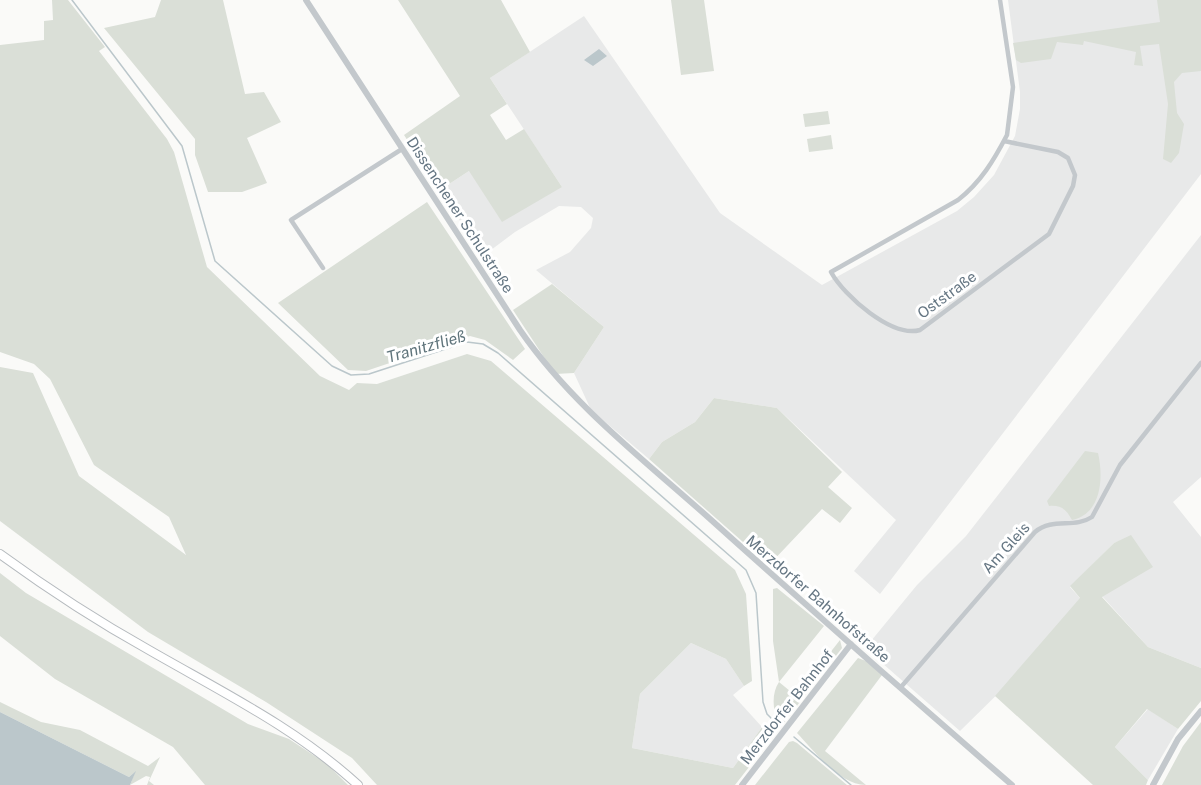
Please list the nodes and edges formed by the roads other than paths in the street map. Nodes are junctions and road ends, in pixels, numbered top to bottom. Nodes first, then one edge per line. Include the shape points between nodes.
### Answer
1 (306, 0) edge
2 (1000, 0) edge
3 (1004, 141) junction
4 (402, 149) junction
5 (323, 268) dead end
6 (1201, 363) edge
7 (610, 430) joint
8 (0, 554) edge
9 (851, 644) junction
10 (901, 687) junction
11 (1201, 711) edge
12 (358, 785) edge
13 (742, 785) edge
14 (1012, 785) edge
15 (1153, 785) edge

1 - 4 street, Dissenchener Schulstraße
2 - 3 street, Oststraße via 1013,87 1011,119
3 - 3 street, Oststraße via 984,174 958,200 831,272 844,290 895,329 920,330 1049,234 1073,186 1072,166 1058,152
4 - 5 street via 291,220
4 - 7 street, Dissenchener Schulstraße via 542,362
6 - 10 street, Am Gleis via 1120,465 1092,517 1084,522 1046,525 1035,532
7 - 9 street, Merzdorfer Bahnhofstraße
8 - 12 main road via 79,609 256,708 327,757
9 - 10 street, Merzdorfer Bahnhofstraße
9 - 13 street, Merzdorfer Bahnhof
10 - 14 street, Merzdorfer Bahnhofstraße
11 - 15 street via 1178,738

